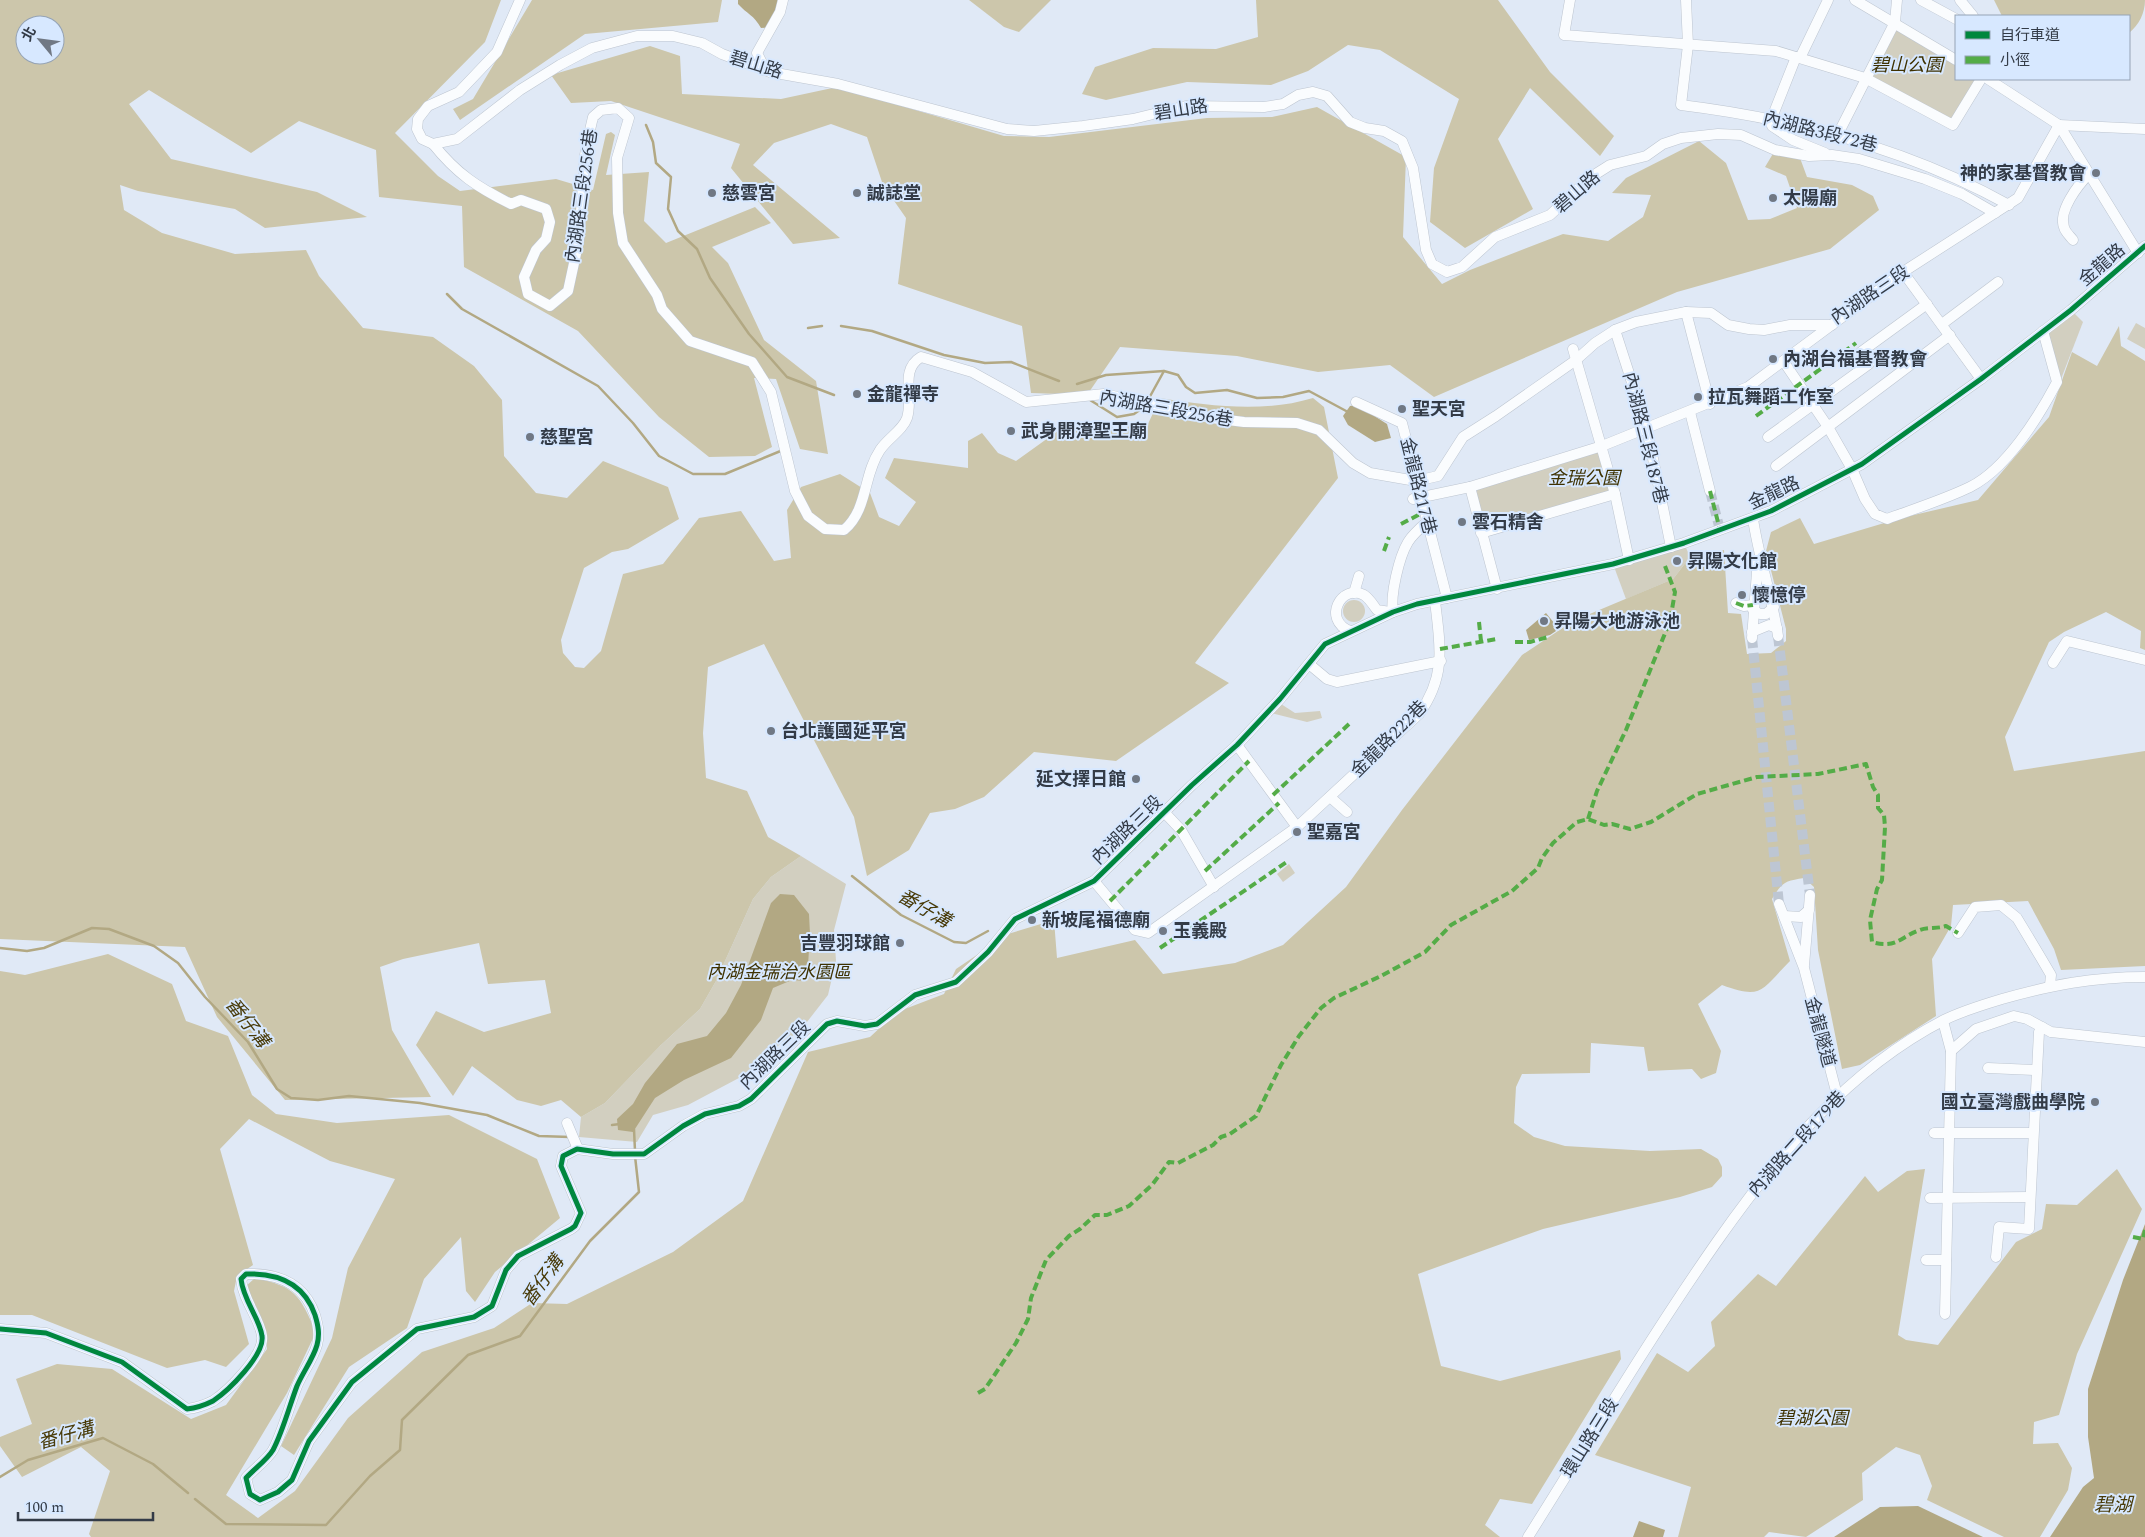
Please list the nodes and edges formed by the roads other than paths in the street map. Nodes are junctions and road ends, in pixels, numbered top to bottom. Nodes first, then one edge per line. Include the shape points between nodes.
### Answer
1 (520, 0) edge
2 (783, 0) edge
3 (1570, 0) edge
4 (1686, 0) edge
5 (1828, 0) edge
6 (1856, 0) edge
7 (1897, 0) edge
8 (1920, 0) edge
9 (1960, 0) edge
10 (1973, 15) edge
11 (1955, 19) edge
12 (1895, 22) junction
13 (1688, 45) junction
14 (1798, 57) junction
15 (1955, 59) edge
16 (763, 70) junction
17 (1865, 78) junction
18 (1979, 80) edge
19 (1990, 80) edge
20 (1772, 120) junction
21 (2059, 125) junction
22 (2145, 129) edge
23 (1836, 136) junction
24 (433, 144) junction
25 (1832, 156) junction
26 (2088, 174) junction
27 (2009, 205) junction
28 (1996, 214) junction
29 (2073, 240) dead end
30 (2141, 250) edge
31 (1903, 272) junction
32 (1998, 282) dead end
33 (1927, 304) junction
34 (1686, 312) junction
35 (1942, 324) junction
36 (1832, 325) junction
37 (1615, 330) junction
38 (2043, 331) junction
39 (1950, 335) junction
40 (1573, 349) dead end
41 (1861, 352) dead end
42 (1576, 360) junction
43 (1784, 362) junction
44 (1869, 364) dead end
45 (1981, 379) junction
46 (1356, 402) dead end
47 (1710, 404) junction
48 (1813, 405) junction
49 (1690, 412) junction
50 (1828, 426) junction
51 (1647, 429) junction
52 (1768, 437) dead end
53 (1602, 446) junction
54 (1776, 466) dead end
55 (1852, 469) junction
56 (1438, 476) junction
57 (1416, 481) junction
58 (1470, 487) junction
59 (1710, 491) tunnel mouth
60 (1441, 493) junction
61 (1615, 494) junction
62 (1417, 498) junction
63 (1753, 519) junction
64 (1427, 522) junction
65 (1482, 533) junction
66 (1671, 547) junction
67 (1758, 553) junction
68 (1628, 560) junction
69 (1359, 576) dead end
70 (1497, 589) junction
71 (1354, 593) junction
72 (1447, 598) junction
73 (1435, 601) junction
74 (1736, 603) dead end
75 (1753, 607) junction
76 (1774, 607) junction
77 (1393, 612) junction
78 (1350, 631) junction
79 (2145, 660) edge
80 (1441, 661) junction
81 (2053, 663) dead end
82 (1309, 664) junction
83 (1237, 745) junction
84 (1330, 797) junction
85 (1347, 812) dead end
86 (1165, 814) junction
87 (1297, 828) junction
88 (1094, 881) junction
89 (1214, 887) junction
90 (1810, 895) tunnel mouth
91 (1779, 904) tunnel mouth
92 (1809, 910) junction
93 (1784, 916) junction
94 (1958, 933) dead end
95 (1804, 968) junction
96 (2145, 977) edge
97 (2050, 985) junction
98 (1943, 1021) junction
99 (2042, 1027) junction
100 (2145, 1042) edge
101 (1951, 1051) junction
102 (1988, 1068) dead end
103 (2036, 1070) junction
104 (1837, 1095) junction
105 (567, 1123) dead end
106 (1934, 1133) dead end
107 (1949, 1134) junction
108 (2033, 1134) junction
109 (578, 1149) junction
110 (2030, 1197) junction
111 (1930, 1198) dead end
112 (1946, 1198) junction
113 (1996, 1257) dead end
114 (1926, 1260) dead end
115 (1946, 1260) junction
116 (1945, 1314) dead end
117 (0, 1329) edge
118 (1651, 1339) joint
119 (1528, 1537) edge

1 - 24 street via 497,52 460,92 428,106 418,119 417,129 422,139
2 - 16 street via 780,12 757,53
3 - 13 street via 1564,35
4 - 13 street
5 - 14 street
6 - 12 street
7 - 12 street
8 - 11 street
9 - 10 street
12 - 15 street
12 - 17 street
13 - 14 street via 1765,50
13 - 20 street, 內湖路3段72巷 via 1681,105
14 - 17 street
14 - 20 street
16 - 24 street, 碧山路 via 702,43 673,36 637,36 592,48 520,90 456,139
16 - 25 street, 碧山路 via 838,84 1007,129 1034,131 1133,119 1186,106 1264,107 1283,104 1298,95 1313,92 1327,96 1350,122 1384,131 1402,141 1413,168 1426,250 1432,264 1447,272 1462,266 1496,237 1550,215 1591,177 1610,165 1646,156 1663,144 1681,138 1718,134 1741,136 1775,150
17 - 18 street via 1953,126
17 - 23 street
19 - 21 street
20 - 23 street, 內湖路3段72巷
20 - 25 street via 1772,126 1780,133
21 - 22 street
21 - 26 street
21 - 27 street, 內湖路三段 via 2018,198
23 - 27 street, 內湖路3段72巷 via 1884,148 1932,166
24 - 57 street, 內湖路三段256巷 via 451,167 476,186 511,204 521,200 546,209 550,222 546,239 536,250 524,277 528,294 550,306 568,292 579,240 585,155 593,117 601,110 618,108 629,118 617,158 618,213 623,243 657,295 662,309 690,341 752,362 772,392 795,491 808,516 825,529 844,530 854,521 880,450 907,418 909,372 913,362 921,357 972,372 1026,402 1104,394 1212,418 1297,423 1319,430 1353,463 1370,474
25 - 28 street, 碧山路 via 1859,159 1925,179 1962,194
26 - 29 street via 2071,196 2064,215 2063,227
26 - 30 street
27 - 28 street, 內湖路三段
28 - 31 street, 內湖路三段
30 - 38 street, 金龍路
31 - 33 street
31 - 36 street, 內湖路三段
32 - 35 street
33 - 35 street
33 - 41 street
34 - 36 street, 內湖路三段 via 1711,313 1728,325 1749,329
34 - 37 street, 內湖路三段 via 1636,322
34 - 47 street
35 - 39 street
36 - 43 street
37 - 42 street, 內湖路三段 via 1595,342
37 - 51 street, 內湖路三段187巷
38 - 45 street, 金龍路
38 - 55 street via 2057,382 2042,411 2008,456 1971,486 1887,519 1875,514
39 - 45 street
39 - 50 street
40 - 42 street
42 - 53 street
42 - 56 street, 內湖路三段 via 1463,437
43 - 47 street via 1748,388
43 - 48 street
44 - 48 street
45 - 55 street, 金龍路
46 - 57 street, 金龍路217巷 via 1402,423
47 - 49 street
48 - 50 street
48 - 52 street
49 - 51 street
49 - 59 street
50 - 54 street
50 - 55 street
51 - 53 street
51 - 66 street, 內湖路三段187巷
53 - 58 street
53 - 61 street
55 - 63 street, 金龍路
56 - 57 street
56 - 60 street
57 - 62 street, 金龍路217巷
58 - 60 street
58 - 65 street
60 - 62 street
61 - 65 street
61 - 68 street
62 - 64 street, 金龍路217巷
63 - 66 street, 金龍路
63 - 67 street
64 - 72 street, 金龍路217巷
64 - 77 street via 1403,552 1392,597
65 - 70 street
66 - 68 street, 金龍路
67 - 75 street
67 - 76 street
68 - 70 street, 金龍路
69 - 71 street
70 - 72 street, 金龍路
71 - 77 street via 1364,596 1381,612
71 - 78 street via 1340,600 1335,612 1339,624
72 - 73 street, 金龍路
73 - 77 street, 金龍路
73 - 80 street, 金龍路222巷
74 - 75 street
75 - 76 street via 1760,614 1766,614
75 - 76 street via 1752,635 1769,625 1777,632
77 - 78 street, 金龍路
78 - 82 street, 內湖路三段 via 1325,644
79 - 81 street via 2067,641
80 - 82 street via 1337,682 1327,679
80 - 84 street, 金龍路222巷 via 1428,702 1419,714
82 - 83 street, 內湖路三段
83 - 86 street, 內湖路三段
83 - 87 street
84 - 85 street
84 - 87 street, 金龍路222巷
86 - 88 street, 內湖路三段
86 - 89 street via 1180,830
87 - 89 street, 金龍路222巷
88 - 89 street, 金龍路222巷 via 1135,930 1148,933
88 - 109 street, 內湖路三段 via 1015,919 988,952 956,982 916,995 877,1024 865,1026 838,1021 827,1024 751,1099 734,1108 705,1114 644,1154
90 - 92 street, 金龍隧道
91 - 93 street, 金龍隧道
92 - 93 street via 1801,917
92 - 95 street, 金龍隧道
93 - 95 street, 金龍隧道
94 - 97 street via 1975,907 2001,905 2017,918 2042,958 2051,976
95 - 104 street, 金龍隧道
96 - 97 street, 內湖路二段179巷 via 2113,977
97 - 98 street, 內湖路二段179巷 via 1965,1010
98 - 101 street
98 - 104 street, 內湖路二段179巷 via 1890,1054
99 - 100 street via 2051,1032
99 - 101 street via 2014,1016 1976,1029
99 - 103 street
101 - 107 street
102 - 103 street
103 - 108 street
104 - 118 street, 內湖路二段179巷 via 1735,1215
105 - 109 street
106 - 107 street
107 - 108 street
107 - 112 street
108 - 110 street
109 - 117 street via 563,1156 561,1166 581,1213 575,1226 511,1262 492,1306 474,1317 417,1330 352,1382 309,1441 292,1480 278,1492 260,1500 250,1494 246,1478 272,1451 317,1346 319,1329 312,1306 303,1292 288,1282 268,1275 246,1274 241,1279 244,1295 263,1336 258,1353 230,1389 197,1408 187,1408 110,1357 46,1333
110 - 112 street
110 - 113 street via 2029,1229 1998,1227
111 - 112 street
112 - 115 street
114 - 115 street
115 - 116 street
118 - 119 street, 環山路三段

